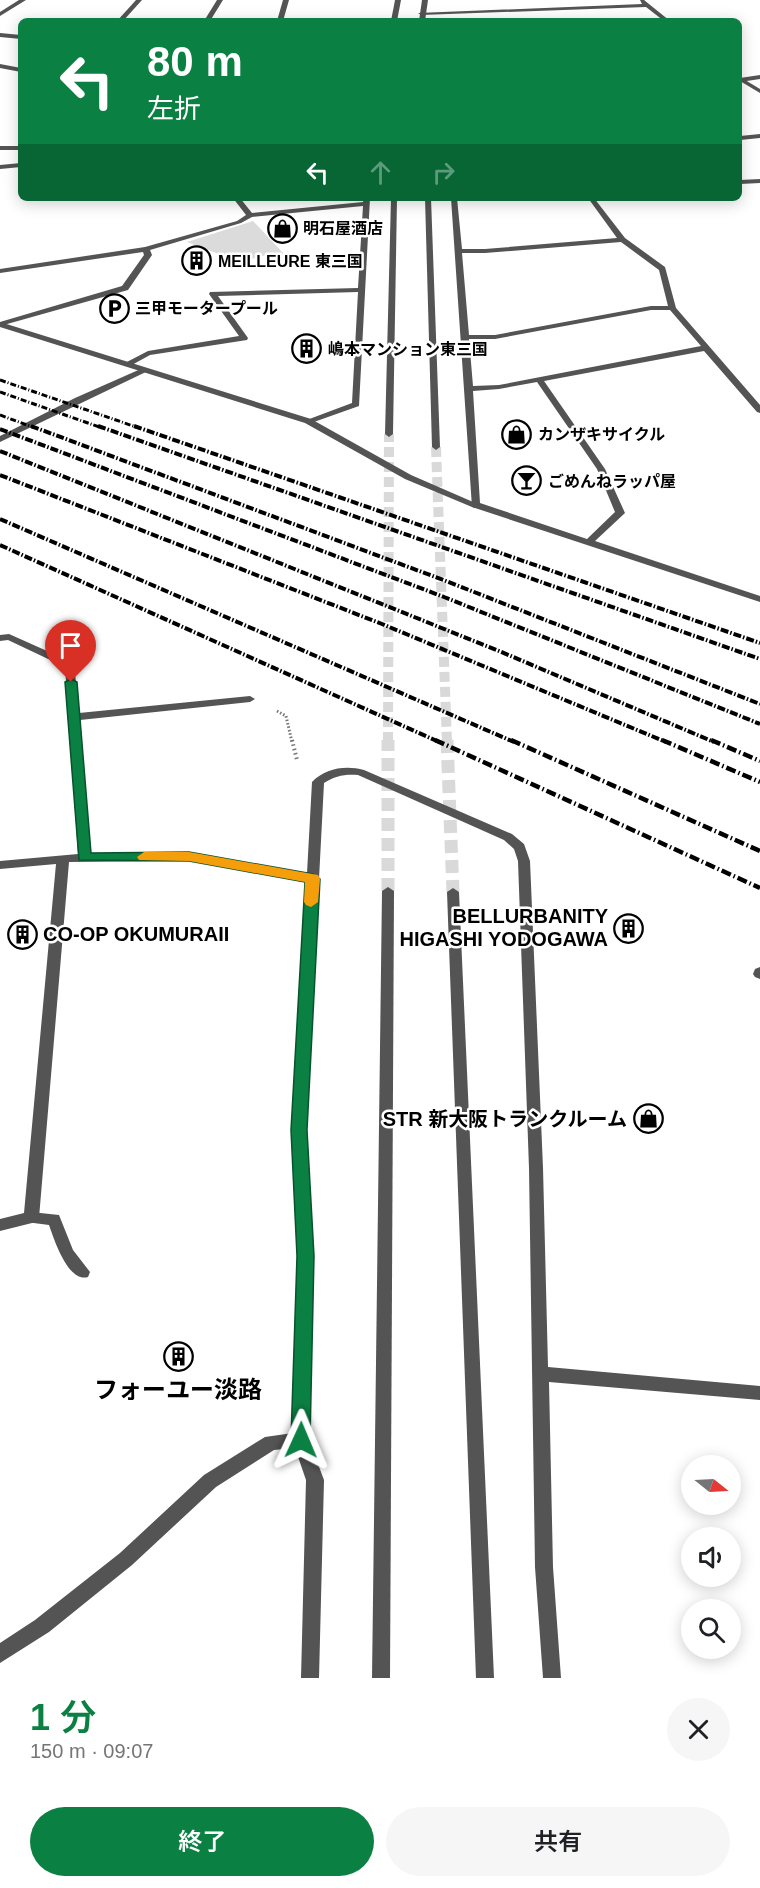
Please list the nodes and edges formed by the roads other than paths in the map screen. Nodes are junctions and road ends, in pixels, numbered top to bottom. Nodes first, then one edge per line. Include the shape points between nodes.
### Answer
1 (23, 0) edge
2 (139, 0) edge
3 (220, 0) edge
4 (286, 0) edge
5 (398, 0) edge
6 (425, 0) edge
7 (641, 0) edge
8 (647, 5) junction
9 (421, 13) junction
10 (0, 14) edge
11 (123, 18) edge
12 (209, 18) edge
13 (281, 18) edge
14 (395, 18) edge
15 (422, 18) edge
16 (663, 18) edge
17 (0, 35) edge
18 (18, 37) edge
19 (0, 66) edge
20 (18, 69) edge
21 (760, 77) edge
22 (742, 80) edge
23 (742, 81) edge
24 (760, 92) edge
25 (760, 136) edge
26 (742, 138) edge
27 (0, 148) edge
28 (18, 148) edge
29 (18, 165) edge
30 (0, 167) edge
31 (760, 181) edge
32 (742, 182) edge
33 (238, 201) edge
34 (367, 201) edge
35 (394, 201) edge
36 (428, 201) edge
37 (454, 201) edge
38 (593, 201) edge
39 (250, 216) junction
40 (622, 240) junction
41 (146, 249) junction
42 (458, 251) junction
43 (0, 271) edge
44 (363, 290) junction
45 (672, 308) junction
46 (1, 324) edge
47 (464, 337) junction
48 (705, 348) junction
49 (127, 364) junction
50 (146, 370) junction
51 (539, 380) junction
52 (469, 389) junction
53 (760, 410) edge
54 (308, 421) junction
55 (388, 434) tunnel mouth
56 (0, 439) edge
57 (436, 447) tunnel mouth
58 (475, 505) junction
59 (588, 543) junction
60 (760, 598) edge
61 (0, 638) edge
62 (250, 699) road end
63 (74, 717) junction
64 (84, 857) junction
65 (63, 859) junction
66 (0, 865) edge
67 (313, 879) junction
68 (388, 891) tunnel mouth
69 (453, 892) tunnel mouth
70 (31, 1218) junction
71 (0, 1225) edge
72 (82, 1272) dead end
73 (541, 1374) junction
74 (760, 1393) edge
75 (301, 1440) junction
76 (0, 1654) edge
77 (310, 1678) edge
78 (381, 1678) edge
79 (485, 1678) edge
80 (552, 1678) edge

1 - 10 street
2 - 11 street
3 - 12 street
4 - 13 street
5 - 14 street
6 - 9 street
7 - 8 street
8 - 9 street
8 - 16 street
9 - 15 street
17 - 18 street
19 - 20 street
21 - 22 street
23 - 24 street
25 - 26 street
27 - 28 street
29 - 30 street
31 - 32 street
33 - 39 street
34 - 39 street
34 - 44 street
35 - 55 street
36 - 57 street
37 - 42 street
38 - 40 street
39 - 41 street
40 - 42 street
40 - 45 street via 662,269
41 - 43 street
41 - 46 street via 148,255 125,288
42 - 47 street
44 - 49 street via 213,294 244,338 148,353
44 - 54 street via 356,404
45 - 47 street via 651,308 495,337
45 - 48 street
46 - 49 street
47 - 52 street
48 - 51 street
48 - 53 street
49 - 50 street
50 - 54 street
50 - 56 street
51 - 52 street
51 - 59 street via 602,469 621,513
52 - 58 street
54 - 58 street via 408,477
58 - 59 street
59 - 60 street
61 - 63 street via 9,637 70,665
62 - 63 street
63 - 64 street
64 - 65 street
64 - 67 street via 189,857
65 - 66 street
65 - 70 street
67 - 73 street via 318,782 328,774 344,770 360,772 508,837 520,847 524,861 537,1168
67 - 75 street via 299,1130 306,1256
68 - 78 street
69 - 79 street
70 - 71 street
70 - 72 street via 54,1219 67,1253
73 - 74 street
73 - 80 street via 544,1567
75 - 76 street via 271,1442 210,1481 126,1559
75 - 77 street via 315,1480

